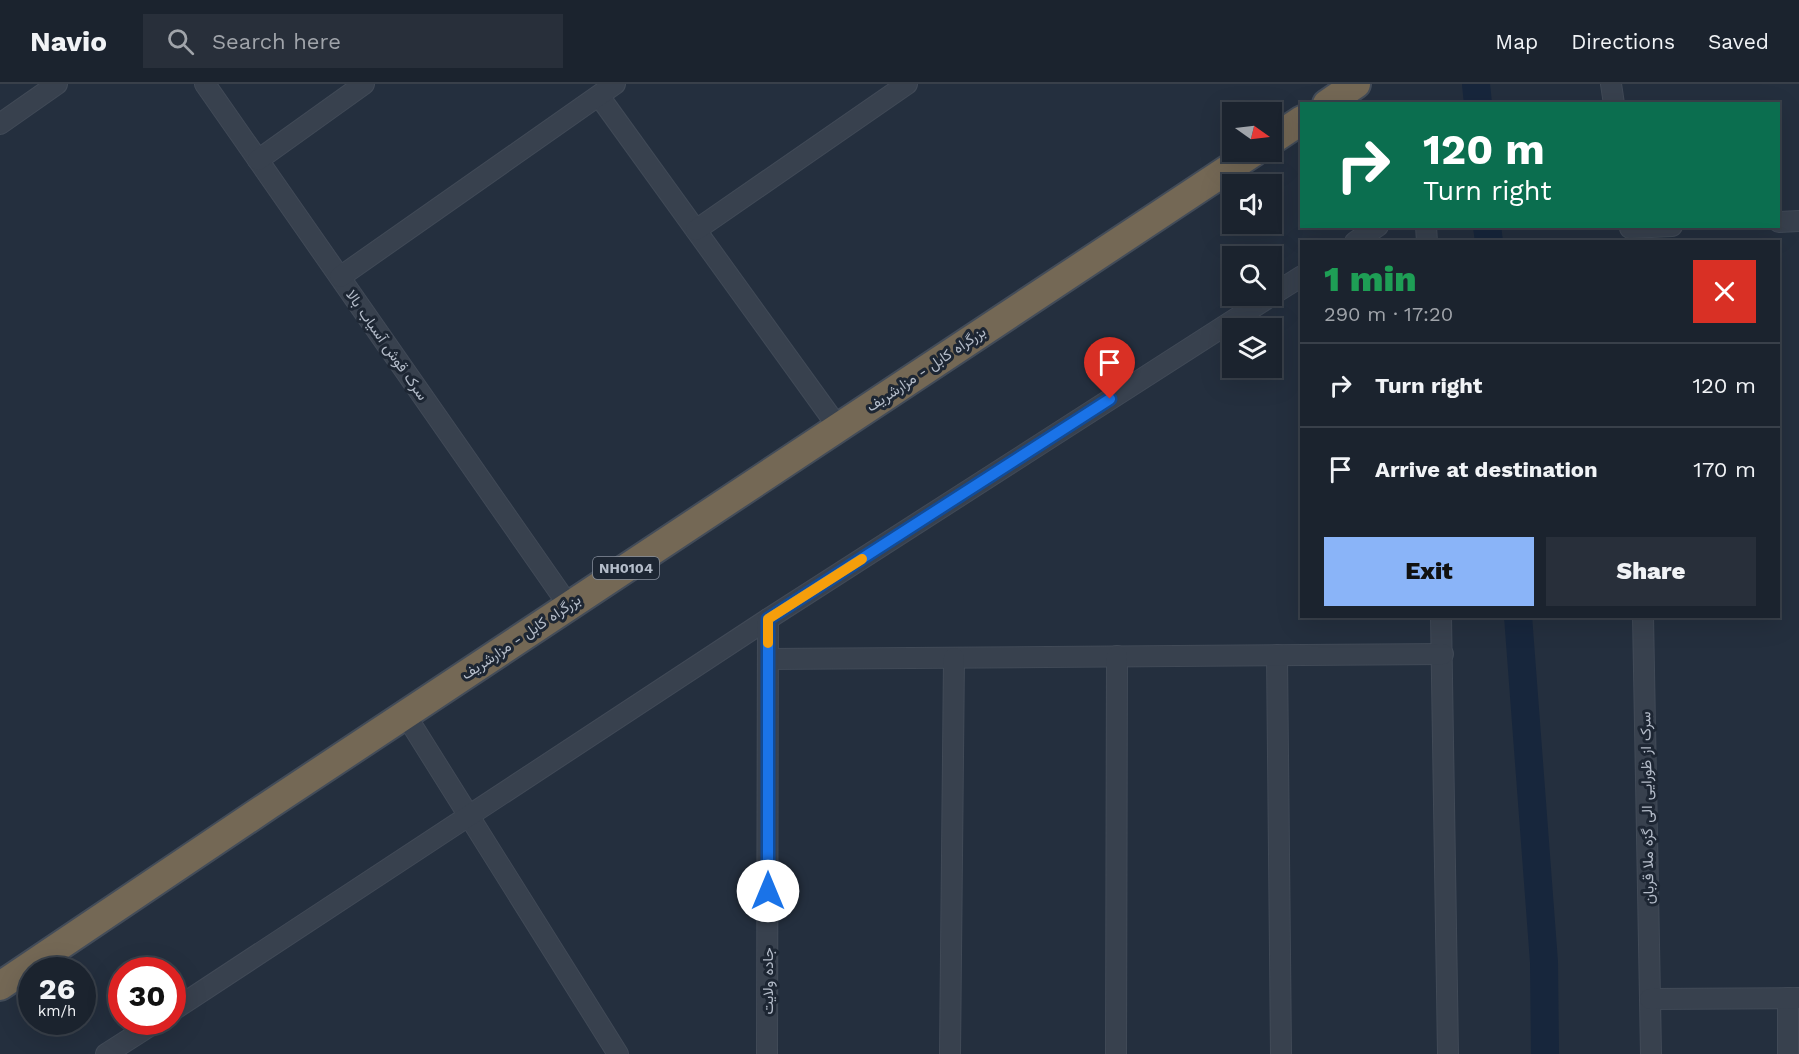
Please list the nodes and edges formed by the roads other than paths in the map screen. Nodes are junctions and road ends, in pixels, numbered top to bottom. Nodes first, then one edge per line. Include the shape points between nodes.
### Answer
1 (57, 84) edge
2 (205, 84) edge
3 (364, 84) edge
4 (615, 84) edge
5 (907, 84) edge
6 (1356, 84) edge
7 (1611, 84) edge
8 (599, 96) junction
9 (1329, 102) edge
10 (1614, 102) edge
11 (1300, 121) edge
12 (0, 124) edge
13 (1282, 133) edge
14 (258, 160) junction
15 (1239, 162) edge
16 (1799, 221) edge
17 (1780, 222) edge
18 (1375, 228) edge
19 (1658, 228) edge
20 (696, 230) junction
21 (1630, 232) edge
22 (1358, 240) edge
23 (340, 277) junction
24 (1300, 277) edge
25 (1282, 289) edge
26 (1255, 306) edge
27 (838, 427) junction
28 (569, 606) junction
29 (1441, 618) edge
30 (1643, 618) edge
31 (768, 619) junction
32 (1443, 654) junction
33 (1277, 655) junction
34 (1117, 656) junction
35 (954, 658) junction
36 (768, 659) junction
37 (405, 714) junction
38 (470, 815) junction
39 (0, 986) edge
40 (1794, 998) edge
41 (1650, 999) junction
42 (186, 1002) edge
43 (136, 1035) edge
44 (106, 1054) edge
45 (618, 1054) edge
46 (767, 1054) edge
47 (950, 1054) edge
48 (1116, 1054) edge
49 (1281, 1054) edge
50 (1448, 1054) edge
51 (1651, 1054) edge
52 (1788, 1054) edge

1 - 12 street
2 - 14 street, سرک قوش آسیاب بالا
3 - 14 street
4 - 8 street
5 - 20 street
6 - 9 highway
7 - 10 street
8 - 20 street
8 - 23 street
11 - 13 highway
14 - 23 street, سرک قوش آسیاب بالا
15 - 27 highway, بزرگراه کابل - مزارشریف / NH0104
16 - 17 street
18 - 22 street
19 - 21 street
20 - 27 street
23 - 28 street, سرک قوش آسیاب بالا
24 - 25 street
26 - 31 street
27 - 28 highway, بزرگراه کابل - مزارشریف / NH0104
28 - 37 highway, بزرگراه کابل - مزارشریف / NH0104
29 - 32 street
30 - 41 street, سرک از ظورایی الی گزه ملا قربان
31 - 36 street, جاده ولایت
31 - 38 street
32 - 33 street
32 - 50 street
33 - 34 street
33 - 49 street
34 - 35 street
34 - 48 street
35 - 36 street
35 - 47 street
36 - 46 street, جاده ولایت
37 - 38 street
37 - 39 highway, بزرگراه کابل - مزارشریف / NH0104
38 - 42 street
38 - 45 street
40 - 41 street
40 - 52 street
41 - 51 street, سرک از ظورایی الی گزه ملا قربان
43 - 44 street

